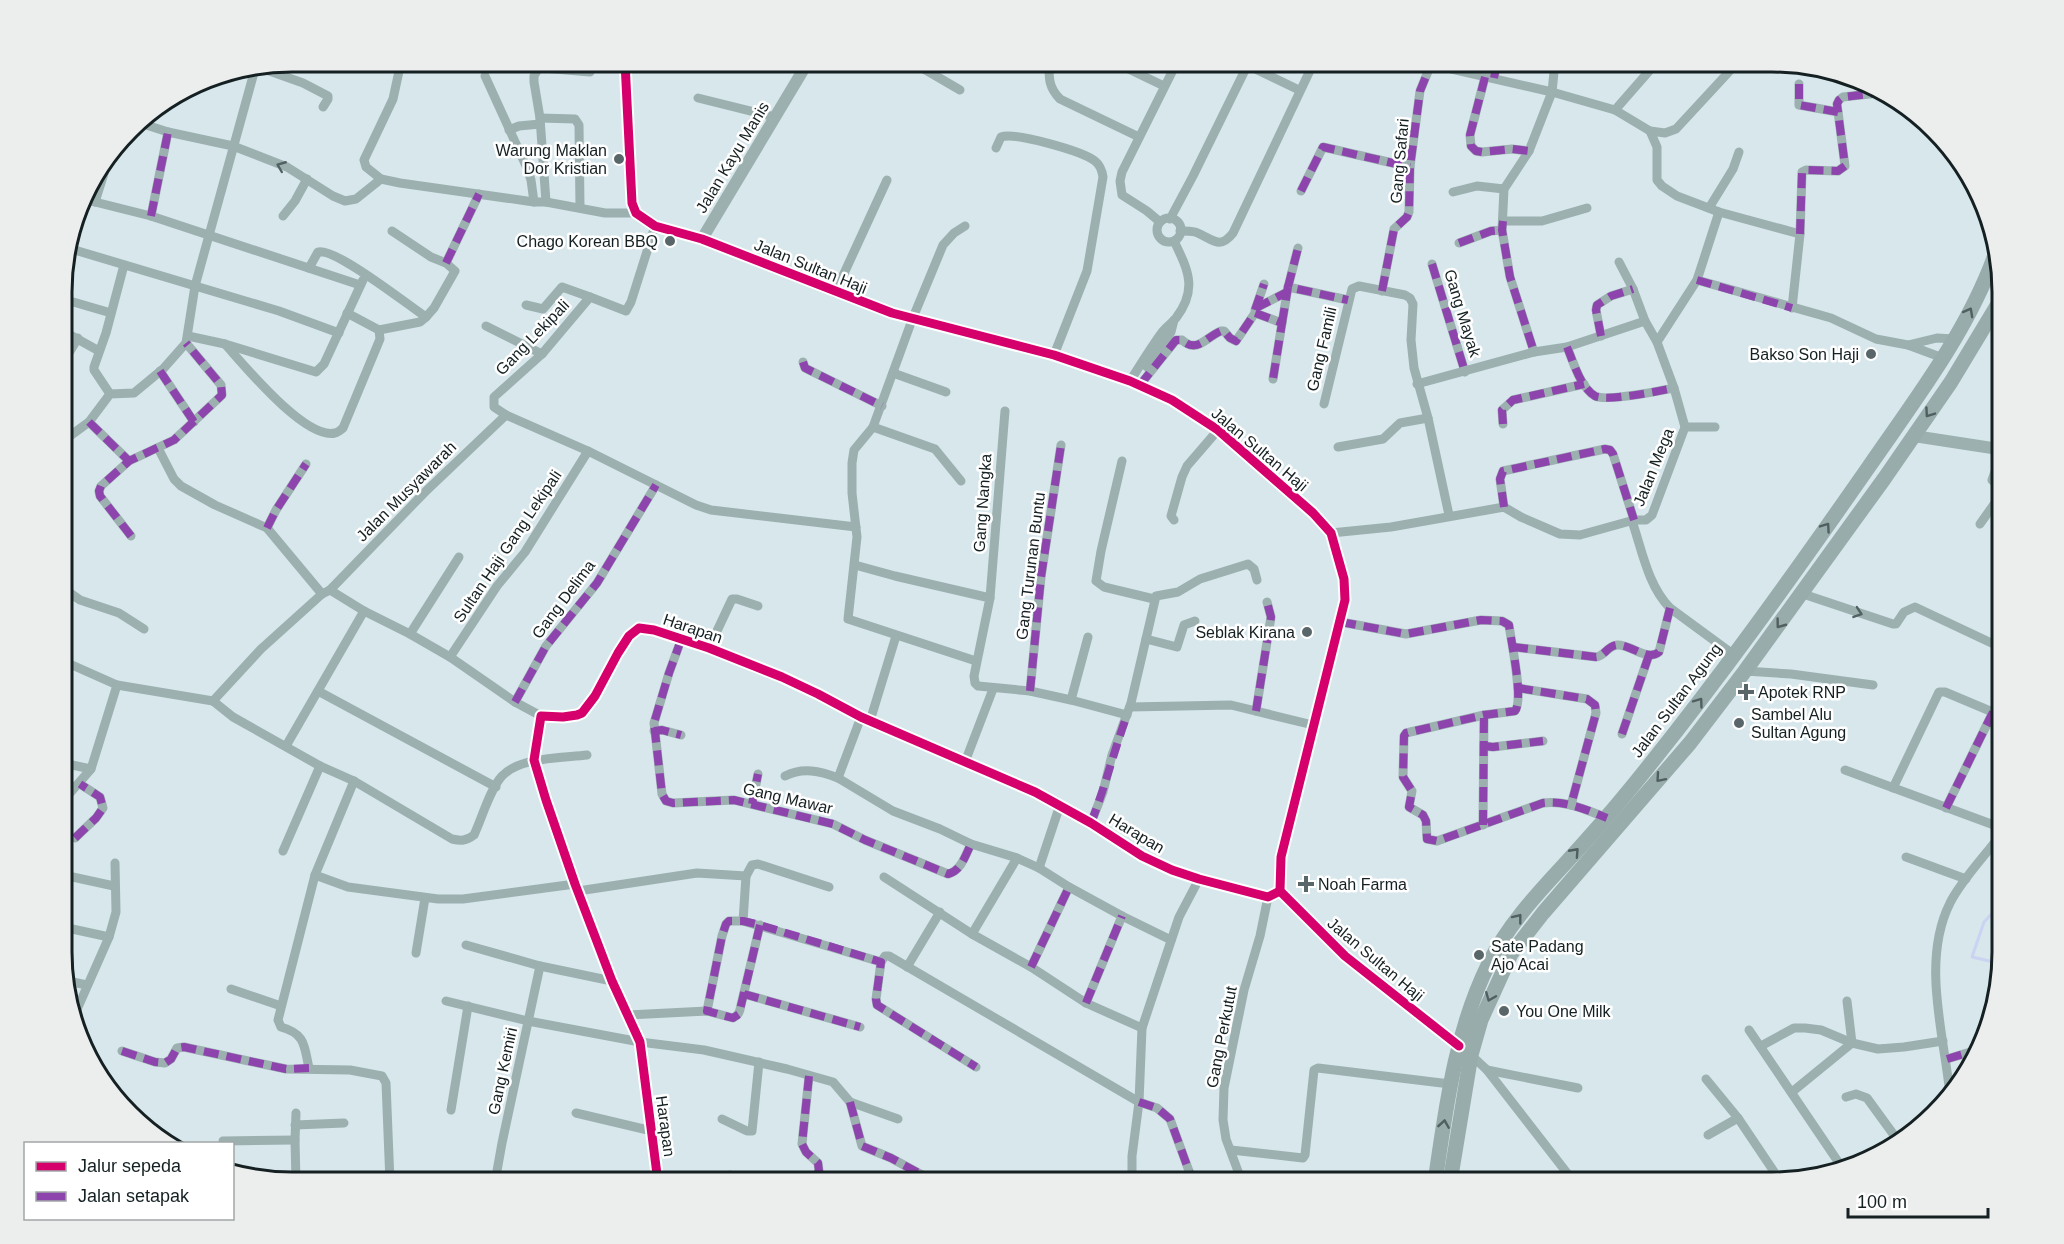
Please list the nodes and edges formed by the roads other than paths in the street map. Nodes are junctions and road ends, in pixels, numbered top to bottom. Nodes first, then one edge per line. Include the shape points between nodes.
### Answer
1 (399, 72) edge
2 (536, 72) edge
3 (626, 72) edge
4 (802, 72) edge
5 (929, 72) edge
6 (1049, 72) edge
7 (1135, 72) edge
8 (1172, 72) edge
9 (1241, 72) edge
10 (1263, 72) edge
11 (1309, 72) edge
12 (1426, 72) edge
13 (1468, 72) edge
14 (1492, 72) edge
15 (1554, 72) edge
16 (1648, 72) edge
17 (1729, 72) edge
18 (274, 73) edge
19 (253, 75) edge
20 (485, 76) dead end
21 (1490, 77) junction
22 (1799, 84) dead end
23 (1164, 86) junction
24 (960, 90) dead end
25 (1299, 90) junction
26 (1552, 92) junction
27 (1867, 94) edge
28 (698, 99) dead end
29 (323, 107) dead end
30 (1615, 110) junction
31 (1838, 112) junction
32 (775, 117) junction
33 (540, 121) junction
34 (148, 126) edge
35 (508, 130) junction
36 (168, 132) junction
37 (1650, 132) junction
38 (1138, 136) junction
39 (233, 146) junction
40 (996, 148) dead end
41 (1529, 151) junction
42 (1739, 152) dead end
43 (1410, 167) junction
44 (307, 179) junction
45 (381, 179) junction
46 (887, 180) dead end
47 (102, 181) edge
48 (1504, 189) junction
49 (1300, 190) dead end
50 (1453, 192) dead end
51 (478, 194) junction
52 (95, 202) joint
53 (534, 202) junction
54 (546, 202) junction
55 (580, 208) junction
56 (1587, 208) dead end
57 (1708, 208) junction
58 (1719, 212) junction
59 (636, 213) junction
60 (151, 216) junction
61 (283, 216) dead end
62 (1170, 219) junction
63 (1160, 222) junction
64 (1502, 225) junction
65 (655, 226) junction
66 (964, 226) dead end
67 (392, 231) dead end
68 (1180, 231) junction
69 (1800, 234) junction
70 (208, 236) junction
71 (702, 239) junction
72 (1174, 241) junction
73 (1459, 243) dead end
74 (1298, 248) dead end
75 (76, 250) edge
76 (1619, 262) dead end
77 (446, 263) junction
78 (1432, 264) dead end
79 (124, 265) junction
80 (1990, 266) edge
81 (309, 268) junction
82 (366, 274) junction
83 (1697, 280) junction
84 (1264, 284) dead end
85 (360, 285) junction
86 (195, 286) junction
87 (1633, 289) junction
88 (1288, 290) junction
89 (1382, 291) junction
90 (835, 292) junction
91 (590, 297) junction
92 (1348, 300) junction
93 (72, 302) edge
94 (526, 304) dead end
95 (1792, 308) junction
96 (1255, 310) junction
97 (111, 313) junction
98 (347, 313) junction
99 (1992, 315) edge
100 (426, 318) junction
101 (912, 320) junction
102 (1645, 321) junction
103 (1282, 323) junction
104 (486, 326) dead end
105 (379, 330) junction
106 (339, 333) junction
107 (72, 336) edge
108 (1600, 336) junction
109 (78, 338) junction
110 (187, 339) junction
111 (1954, 339) junction
112 (1657, 342) junction
113 (225, 344) junction
114 (1908, 345) junction
115 (1567, 346) junction
116 (72, 348) edge
117 (99, 351) junction
118 (1534, 352) junction
119 (542, 354) junction
120 (261, 355) junction
121 (1054, 355) junction
122 (803, 362) dead end
123 (1939, 365) junction
124 (249, 370) junction
125 (160, 371) junction
126 (1465, 372) junction
127 (893, 373) junction
128 (1273, 380) dead end
129 (1951, 382) junction
130 (1135, 383) junction
131 (1417, 384) junction
132 (1584, 384) junction
133 (1674, 388) junction
134 (946, 392) dead end
135 (110, 394) junction
136 (1324, 404) dead end
137 (882, 406) junction
138 (1005, 411) dead end
139 (504, 414) junction
140 (1428, 417) junction
141 (89, 422) junction
142 (194, 422) junction
143 (1503, 424) dead end
144 (873, 427) junction
145 (1685, 427) junction
146 (1715, 427) dead end
147 (1218, 430) junction
148 (72, 434) edge
149 (1914, 436) junction
150 (1061, 445) dead end
151 (1338, 447) dead end
152 (158, 448) junction
153 (1992, 448) edge
154 (588, 451) junction
155 (129, 461) junction
156 (1122, 461) dead end
157 (306, 464) dead end
158 (961, 481) dead end
159 (656, 485) junction
160 (1504, 507) junction
161 (1992, 507) edge
162 (1449, 515) junction
163 (1174, 520) dead end
164 (1633, 520) junction
165 (1980, 524) dead end
166 (856, 527) junction
167 (267, 528) junction
168 (1331, 533) junction
169 (132, 536) dead end
170 (1806, 555) junction
171 (459, 557) dead end
172 (855, 565) junction
173 (1822, 567) junction
174 (1257, 580) dead end
175 (326, 592) junction
176 (72, 594) edge
177 (1803, 594) junction
178 (990, 598) junction
179 (1154, 599) junction
180 (1267, 602) dead end
181 (758, 606) dead end
182 (1670, 608) junction
183 (364, 611) junction
184 (1195, 621) dead end
185 (1341, 622) junction
186 (144, 629) dead end
187 (410, 634) junction
188 (896, 636) junction
189 (1088, 637) dead end
190 (1146, 639) junction
191 (681, 640) junction
192 (1992, 643) edge
193 (1513, 647) junction
194 (709, 648) junction
195 (1649, 655) junction
196 (1734, 655) junction
197 (450, 657) junction
198 (976, 661) junction
199 (72, 665) edge
200 (1745, 671) junction
201 (1873, 685) dead end
202 (117, 686) junction
203 (1518, 688) junction
204 (993, 689) junction
205 (1030, 691) junction
206 (318, 692) junction
207 (1071, 700) junction
208 (213, 701) junction
209 (515, 702) junction
210 (1128, 711) junction
211 (1256, 711) junction
212 (1992, 712) edge
213 (1484, 715) junction
214 (541, 716) junction
215 (865, 719) junction
216 (1313, 725) junction
217 (1992, 725) edge
218 (654, 731) junction
219 (1676, 733) junction
220 (1622, 734) dead end
221 (681, 735) dead end
222 (1543, 741) dead end
223 (1690, 743) junction
224 (286, 746) junction
225 (1484, 746) junction
226 (586, 755) dead end
227 (534, 760) junction
228 (965, 762) junction
229 (72, 765) edge
230 (320, 766) junction
231 (91, 770) junction
232 (1845, 770) dead end
233 (758, 774) dead end
234 (785, 776) dead end
235 (838, 778) junction
236 (354, 781) junction
237 (80, 784) junction
238 (496, 787) junction
239 (1893, 788) junction
240 (72, 792) edge
241 (752, 804) junction
242 (1060, 805) junction
243 (1571, 806) junction
244 (1946, 808) junction
245 (1607, 818) junction
246 (1091, 823) junction
247 (1992, 824) edge
248 (1483, 825) junction
249 (75, 838) dead end
250 (971, 844) junction
251 (1992, 846) edge
252 (283, 851) dead end
253 (1906, 857) dead end
254 (1017, 858) junction
255 (115, 863) dead end
256 (1039, 868) junction
257 (315, 875) junction
258 (746, 876) junction
259 (72, 877) edge
260 (884, 877) dead end
261 (1199, 879) junction
262 (1966, 879) junction
263 (114, 886) junction
264 (828, 887) dead end
265 (1069, 887) junction
266 (577, 888) junction
267 (1280, 891) junction
268 (1268, 897) junction
269 (425, 898) junction
270 (940, 912) junction
271 (1122, 916) junction
272 (743, 921) junction
273 (760, 925) junction
274 (72, 929) edge
275 (972, 934) junction
276 (109, 937) junction
277 (1171, 940) junction
278 (466, 945) dead end
279 (416, 953) dead end
280 (881, 962) junction
281 (540, 966) junction
282 (1031, 967) junction
283 (907, 968) junction
284 (612, 981) junction
285 (74, 982) edge
286 (87, 985) junction
287 (231, 989) dead end
288 (744, 994) junction
289 (446, 1001) dead end
290 (1847, 1001) dead end
291 (1086, 1003) junction
292 (78, 1006) edge
293 (281, 1006) junction
294 (468, 1006) junction
295 (707, 1011) junction
296 (628, 1015) junction
297 (528, 1021) junction
298 (860, 1027) dead end
299 (1142, 1028) junction
300 (1749, 1030) dead end
301 (1943, 1041) junction
302 (640, 1042) junction
303 (1852, 1043) junction
304 (1761, 1046) junction
305 (122, 1051) dead end
306 (1465, 1051) junction
307 (1967, 1053) edge
308 (1947, 1059) junction
309 (759, 1062) junction
310 (976, 1067) dead end
311 (309, 1068) junction
312 (1487, 1070) junction
313 (809, 1076) junction
314 (1706, 1079) dead end
315 (1949, 1083) edge
316 (1450, 1084) junction
317 (1578, 1088) dead end
318 (1792, 1092) junction
319 (1846, 1097) dead end
320 (850, 1102) junction
321 (1139, 1102) junction
322 (451, 1110) dead end
323 (296, 1113) dead end
324 (576, 1113) dead end
325 (1738, 1118) junction
326 (722, 1119) dead end
327 (898, 1119) dead end
328 (344, 1123) dead end
329 (295, 1125) junction
330 (652, 1131) junction
331 (1708, 1135) dead end
332 (1894, 1135) edge
333 (294, 1140) junction
334 (223, 1141) dead end
335 (1231, 1150) junction
336 (1838, 1162) edge
337 (296, 1172) edge
338 (390, 1172) edge
339 (497, 1172) edge
340 (657, 1172) edge
341 (818, 1172) edge
342 (916, 1172) edge
343 (1132, 1172) edge
344 (1189, 1172) edge
345 (1239, 1172) edge
346 (1437, 1172) edge
347 (1451, 1172) edge
348 (1566, 1172) edge
349 (1774, 1172) edge

1 - 45 street via 393,99 364,160 366,167
2 - 33 street via 534,82
3 - 59 street via 632,202
4 - 32 street, Jalan Kayu Manis
5 - 24 street
6 - 38 street via 1053,92 1060,99
7 - 23 street
8 - 23 street
9 - 62 street
10 - 25 street
11 - 25 street
12 - 43 street, Gang Safari
13 - 21 street
14 - 21 street
15 - 26 street
16 - 30 street
17 - 37 street via 1676,129
18 - 29 street via 328,96
19 - 39 street
20 - 35 street
21 - 26 street
21 - 41 street via 1470,135 1471,146 1482,152
22 - 31 street via 1799,105
23 - 38 street
25 - 68 street via 1227,241 1221,243 1195,232
26 - 30 street
26 - 41 street
27 - 31 street via 1843,97 1837,104
28 - 32 street
30 - 37 street
31 - 69 street via 1845,166 1838,171 1802,172
32 - 71 street, Jalan Kayu Manis
33 - 35 street
33 - 54 street
33 - 55 street via 569,117 579,124
34 - 36 street
35 - 53 street via 531,180
36 - 39 street
36 - 60 street
37 - 57 street via 1657,147 1659,184
38 - 63 street via 1122,172 1120,191
44 -> 39 street
39 - 70 street
40 - 121 street via 1001,137 1011,135 1088,156 1101,169 1103,177 1087,271
41 - 48 street
42 - 57 street
43 - 49 street via 1323,147
43 - 89 street, Gang Safari via 1409,212 1394,229
44 - 45 street via 333,196 351,201
44 - 61 street
45 - 51 street
46 - 90 street
47 - 52 street
48 - 50 street via 1477,186
48 - 64 street
51 - 53 street
51 - 77 street
52 - 60 street
53 - 54 street
54 - 55 street
55 - 59 street
56 - 64 street via 1542,221
57 - 58 street
58 - 69 street
58 - 83 street
59 - 65 street, Jalan Sultan Haji
60 - 70 street
62 - 63 street
62 - 68 street via 1177,222
63 - 72 street via 1159,236
64 - 73 street
64 - 118 street via 1510,277
65 - 71 street, Jalan Sultan Haji
65 - 91 street, Gang Lekipali via 626,311
66 - 101 street via 943,245
67 - 77 street
68 - 72 street
69 - 95 street
70 - 81 street
70 - 86 street
71 - 90 street, Jalan Sultan Haji
72 - 130 street via 1189,275 1185,306
74 - 88 street
75 - 79 street
76 - 87 street, Jalan Mega
77 - 100 street via 455,273
78 - 126 street, Gang Mayak
79 - 86 street
79 - 97 street
111 -> 80 main road, Jalan Sultan Agung
81 - 82 street via 322,251
81 - 85 street
82 - 85 street
82 - 100 street
83 - 95 street
83 - 112 street
84 - 96 street
85 - 98 street
86 - 106 street
86 - 110 street
87 - 102 street, Jalan Mega
87 - 108 street via 1597,305
88 - 92 street
88 - 96 street
88 - 103 street
89 - 92 street via 1355,287
89 - 131 street via 1405,295 1413,301 1411,340
90 - 101 street, Jalan Sultan Haji
91 - 94 street via 562,287 543,309
91 - 119 street, Gang Lekipali
92 - 136 street, Gang Famili
93 - 97 street
95 - 114 street via 1831,318 1876,339
96 - 103 street
96 - 130 street via 1240,338 1230,338 1221,331 1196,346 1176,340
97 - 117 street
98 - 105 street
98 - 106 street
99 - 129 main road, Jalan Sultan Agung
100 - 105 street
101 - 121 street, Jalan Sultan Haji
101 - 127 street
102 - 108 street
102 - 112 street, Jalan Mega
103 - 128 street
104 - 119 street
105 - 124 street via 380,339 343,428 336,433 310,427 275,399
106 - 120 street via 324,364 315,372
107 - 109 street
108 - 115 street
109 - 116 street
109 - 117 street
110 - 113 street
110 - 125 street
110 - 142 street via 222,390 219,398
111 - 114 street via 1937,338
111 - 123 main road, Jalan Sultan Agung
112 - 133 street, Jalan Mega
113 - 120 street
113 - 124 street
114 - 123 street
115 - 118 street
115 - 132 street
117 - 135 street via 94,370
118 - 126 street
119 - 139 street, Gang Lekipali via 494,397 494,407
120 - 124 street
121 - 130 street, Jalan Sultan Haji
122 - 137 street via 805,368
123 - 129 main road
170 -> 123 main road, Jalan Sultan Agung
125 - 135 street via 134,393
125 - 142 street
126 - 131 street
127 - 134 street
127 - 137 street
129 -> 149 main road, Jalan Sultan Agung
130 - 147 street, Jalan Sultan Haji via 1172,400
131 - 140 street
132 - 133 street via 1602,398
132 - 143 street via 1513,400 1502,410
133 - 145 street, Jalan Mega
135 - 141 street
137 - 144 street
138 - 178 street, Gang Nangka
139 - 154 street
139 - 175 street, Jalan Musyawarah
140 - 151 street via 1400,423 1383,439
140 - 162 street
141 - 148 street
141 - 155 street
142 - 152 street
144 - 158 street via 935,449
144 - 166 street via 857,445 852,464
145 - 146 street
145 - 164 street, Jalan Mega via 1652,515 1646,520
147 - 163 street via 1182,477 1171,516
147 - 168 street, Jalan Sultan Haji via 1314,513
149 - 153 street
149 - 173 main road, Jalan Sultan Agung
150 - 205 street, Gang Turunan Buntu via 1041,577
152 - 155 street
152 - 167 street via 181,486
154 - 159 street
154 - 197 street, Sultan Haji Gang Lekipali via 525,552 497,586
155 - 169 street via 99,491
156 - 179 street via 1096,581 1104,587
157 - 167 street
159 - 166 street via 711,510
159 - 209 street, Gang Delima via 597,583 546,646
160 - 162 street
160 - 164 street, Jalan Mega via 1560,534 1580,535
160 - 164 street via 1500,479 1503,471 1605,449 1613,454
161 - 165 street
162 - 168 street via 1391,527
164 - 182 street via 1653,585
166 - 172 street
167 - 175 street
168 - 185 street, Jalan Sultan Haji via 1344,579
170 - 173 main road
170 - 196 main road, Jalan Sultan Agung
171 - 187 street
172 - 178 street
172 - 188 street via 848,619
173 - 177 main road, Jalan Sultan Agung
174 - 179 street via 1248,564
175 - 183 street
175 - 208 street, Jalan Musyawarah via 261,650
176 - 186 street via 119,613
177 -> 192 street via 1893,624 1907,609 1915,608
177 -> 200 main road, Jalan Sultan Agung
178 - 198 street, Gang Nangka
179 - 190 street
180 - 211 street via 1270,617
181 - 194 street via 732,599
182 - 195 street via 1659,652
182 - 196 street
183 - 187 street
183 - 206 street
184 - 190 street via 1184,626 1177,647
185 - 193 street via 1406,634 1481,620 1502,621 1509,625
185 - 216 street, Jalan Sultan Haji
187 - 197 street
188 - 198 street
188 - 215 street
189 - 207 street
190 - 210 street
191 - 194 street, Harapan
191 - 214 street, Harapan via 639,628 618,653 582,712 563,717
191 - 218 street, Gang Mawar
193 - 195 street via 1596,657 1619,645
193 - 203 street
194 - 215 street, Harapan via 782,677
195 - 220 street
219 -> 196 main road, Jalan Sultan Agung
197 - 209 street
198 - 204 street, Gang Nangka via 975,683
199 - 202 street
200 - 201 street
200 - 223 main road, Jalan Sultan Agung
202 - 208 street
202 - 231 street
203 - 213 street via 1515,711
203 - 243 street via 1587,699 1595,705
204 - 205 street
204 - 228 street
205 - 207 street
206 - 224 street
206 - 238 street
207 - 210 street
208 - 224 street via 233,717
209 - 214 street
210 - 211 street via 1225,705
210 - 246 street
211 - 216 street
212 - 239 street via 1939,692
213 - 225 street
213 - 248 street via 1406,733 1403,775 1412,791 1409,807 1423,815 1427,839 1437,842
214 - 227 street, Harapan
215 - 228 street, Harapan
215 - 235 street
216 - 267 street, Jalan Sultan Haji via 1281,857
217 - 244 street
218 - 221 street
218 - 241 street, Gang Mawar via 666,801 734,800
219 - 223 main road
219 - 245 main road, Jalan Sultan Agung
222 - 225 street
223 -> 306 main road, Jalan Sultan Agung via 1511,954
224 - 230 street
225 - 248 street
226 - 227 street
227 - 238 street via 508,771
227 - 266 street, Harapan
228 - 242 street, Harapan
229 - 231 street
230 - 236 street
230 - 252 street
231 - 237 street
232 - 239 street
233 - 241 street
234 - 235 street via 802,770
235 - 250 street via 893,811
236 - 238 street via 460,841 474,835
236 - 257 street
237 - 240 street
237 - 249 street via 100,797 103,808
239 - 244 street
241 - 250 street, Gang Mawar via 833,824 948,874 959,867
242 - 246 street, Harapan
242 - 256 street
243 - 245 street
243 - 248 street via 1544,803
244 - 247 street
306 -> 245 main road, Jalan Sultan Agung via 1466,1017 1505,934
246 - 261 street, Harapan via 1142,856
250 - 254 street
251 - 262 street
253 - 262 street
254 - 256 street
254 - 275 street
255 - 263 street
256 - 265 street
257 - 269 street via 348,887
257 - 293 street
258 - 264 street via 752,865 758,864
258 - 266 street via 697,873
258 - 272 street
259 - 263 street
260 - 270 street
261 - 268 street, Harapan
261 - 277 street
262 - 301 street via 1950,904 1936,953
263 - 276 street via 117,912
265 - 271 street
265 - 282 street
266 - 269 street via 463,899
266 - 284 street, Harapan
267 - 268 street
267 - 306 street, Jalan Sultan Haji via 1345,956
268 - 335 street, Gang Perkutut via 1224,1088 1223,1120
269 - 279 street
270 - 275 street
270 - 283 street
271 - 277 street
271 - 291 street
272 - 273 street
272 - 295 street via 726,924
273 - 280 street
273 - 288 street
274 - 276 street
275 - 282 street
276 - 286 street
277 - 299 street
278 - 281 street
280 - 283 street via 885,956
280 - 310 street via 877,1005
281 - 284 street
281 - 297 street, Gang Kemiri
282 - 291 street
283 - 321 street
284 - 296 street, Harapan
285 - 286 street
286 - 292 street
287 - 293 street
288 - 295 street via 739,1014 734,1018
288 - 298 street
289 - 294 street
290 - 303 street
291 - 299 street
293 - 311 street via 278,1023 301,1037
294 - 297 street
294 - 322 street
295 - 296 street
296 - 302 street, Harapan
297 - 302 street
297 - 339 street, Gang Kemiri
299 - 321 street
300 - 304 street
301 - 303 street via 1878,1048
301 - 308 street
302 - 309 street
302 - 330 street, Harapan
303 - 304 street via 1821,1030 1794,1028
303 - 318 street
304 - 318 street
305 - 311 street via 165,1063 177,1048 184,1047 286,1069
306 - 312 street
306 - 316 main road, Jalan Sultan Agung
306 - 347 main road, Jalan Sultan Agung
307 - 308 street
308 - 315 street
309 - 313 street
309 - 326 street via 752,1131
311 - 338 street via 382,1076 386,1083
312 - 317 street
312 - 348 street
313 - 320 street via 833,1082
313 - 341 street via 802,1144 818,1163
314 - 325 street
316 - 335 street via 1318,1068 1314,1070 1303,1158
346 -> 316 main road, Jalan Sultan Agung
318 - 336 street
319 - 332 street via 1856,1094 1867,1098
320 - 327 street
320 - 342 street via 862,1146
321 - 343 street
321 - 344 street via 1157,1108 1170,1119
323 - 329 street
324 - 330 street
325 - 331 street
325 - 349 street
328 - 329 street
329 - 333 street
330 - 340 street, Harapan
333 - 334 street
333 - 337 street
335 - 345 street, Gang Perkutut

